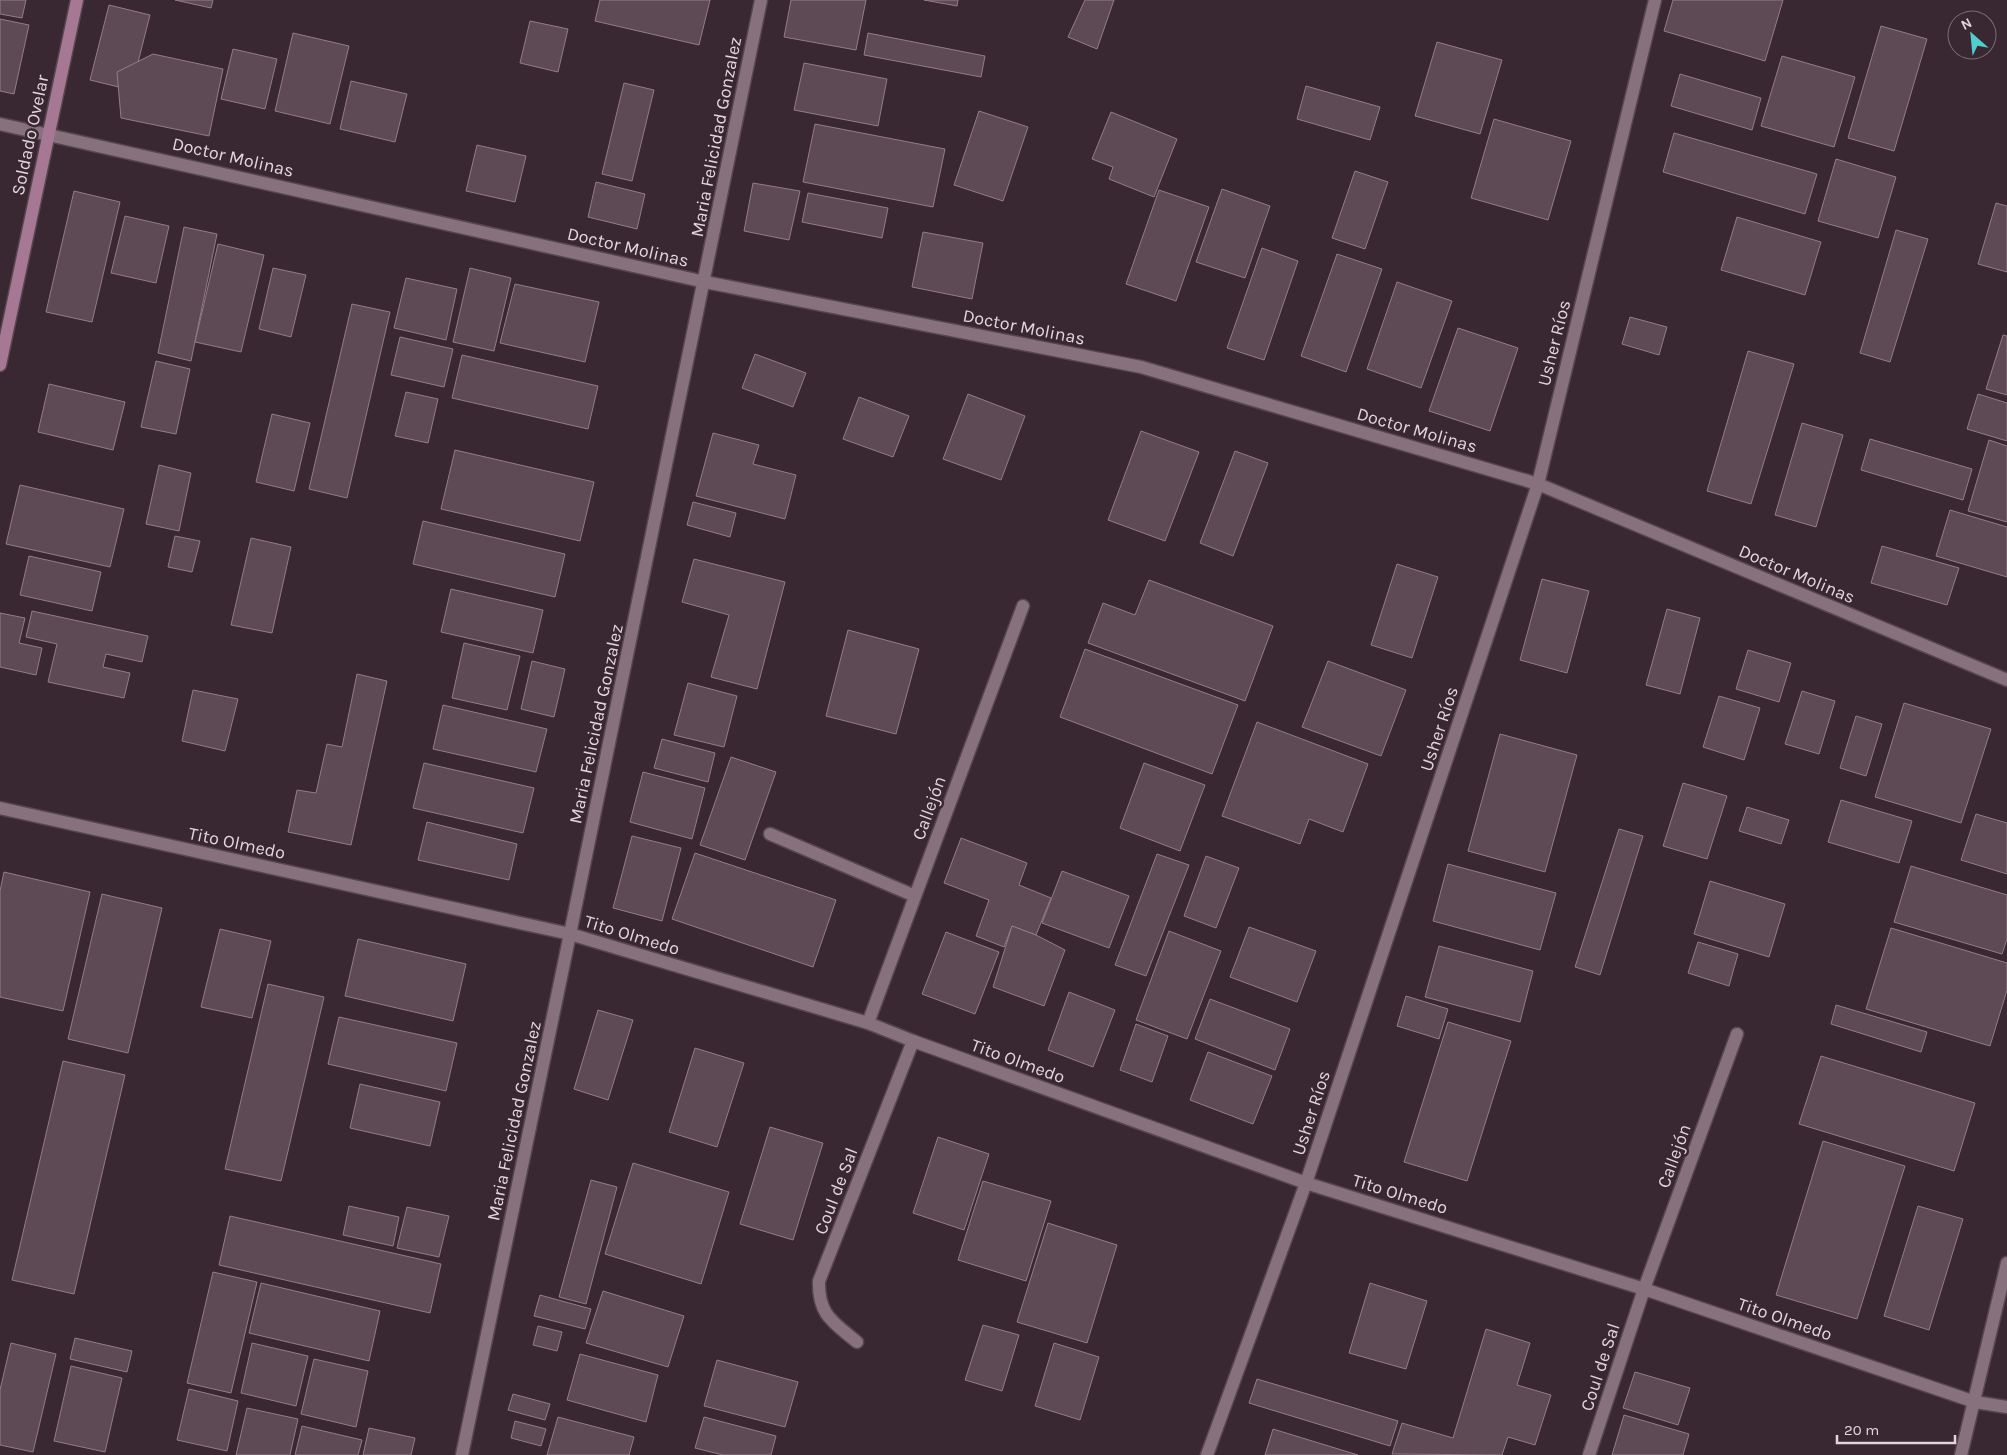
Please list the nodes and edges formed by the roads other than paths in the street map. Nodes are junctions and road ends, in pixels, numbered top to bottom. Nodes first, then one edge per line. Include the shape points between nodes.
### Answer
1 (77, 0) edge
2 (761, 0) edge
3 (1655, 0) edge
4 (0, 124) edge
5 (48, 134) junction
6 (705, 282) junction
7 (0, 365) edge
8 (1538, 484) junction
9 (1023, 606) dead end
10 (2007, 680) edge
11 (0, 808) edge
12 (770, 834) dead end
13 (915, 896) junction
14 (570, 934) junction
15 (868, 1023) junction
16 (1737, 1034) dead end
17 (913, 1041) junction
18 (1306, 1183) junction
19 (2007, 1263) edge
20 (1644, 1289) junction
21 (857, 1342) dead end
22 (1975, 1402) junction
23 (2007, 1407) edge
24 (462, 1455) edge
25 (1207, 1455) edge
26 (1589, 1455) edge
27 (1961, 1455) edge

1 - 5 main road, Soldado Ovelar
2 - 6 street, Maria Felicidad Gonzalez
3 - 8 street, Usher Ríos
4 - 5 street, Doctor Molinas
5 - 6 street, Doctor Molinas
5 - 7 main road, Soldado Ovelar
6 - 8 street, Doctor Molinas via 1141,367
6 - 14 street, Maria Felicidad Gonzalez
8 - 10 street, Doctor Molinas
8 - 18 street, Usher Ríos
9 - 13 street, Callejón
11 - 14 street, Tito Olmedo
12 - 13 street
13 - 15 street, Callejón
14 - 15 street, Tito Olmedo
14 - 24 street, Maria Felicidad Gonzalez
15 - 17 street, Tito Olmedo
16 - 20 street, Callejón
17 - 18 street, Tito Olmedo
17 - 21 street, Coul de Sal via 819,1280 818,1296 827,1316
18 - 20 street, Tito Olmedo
18 - 25 street, Usher Ríos
19 - 22 street
20 - 22 street, Tito Olmedo
20 - 26 street, Coul de Sal
22 - 23 street, Tito Olmedo
22 - 27 street

